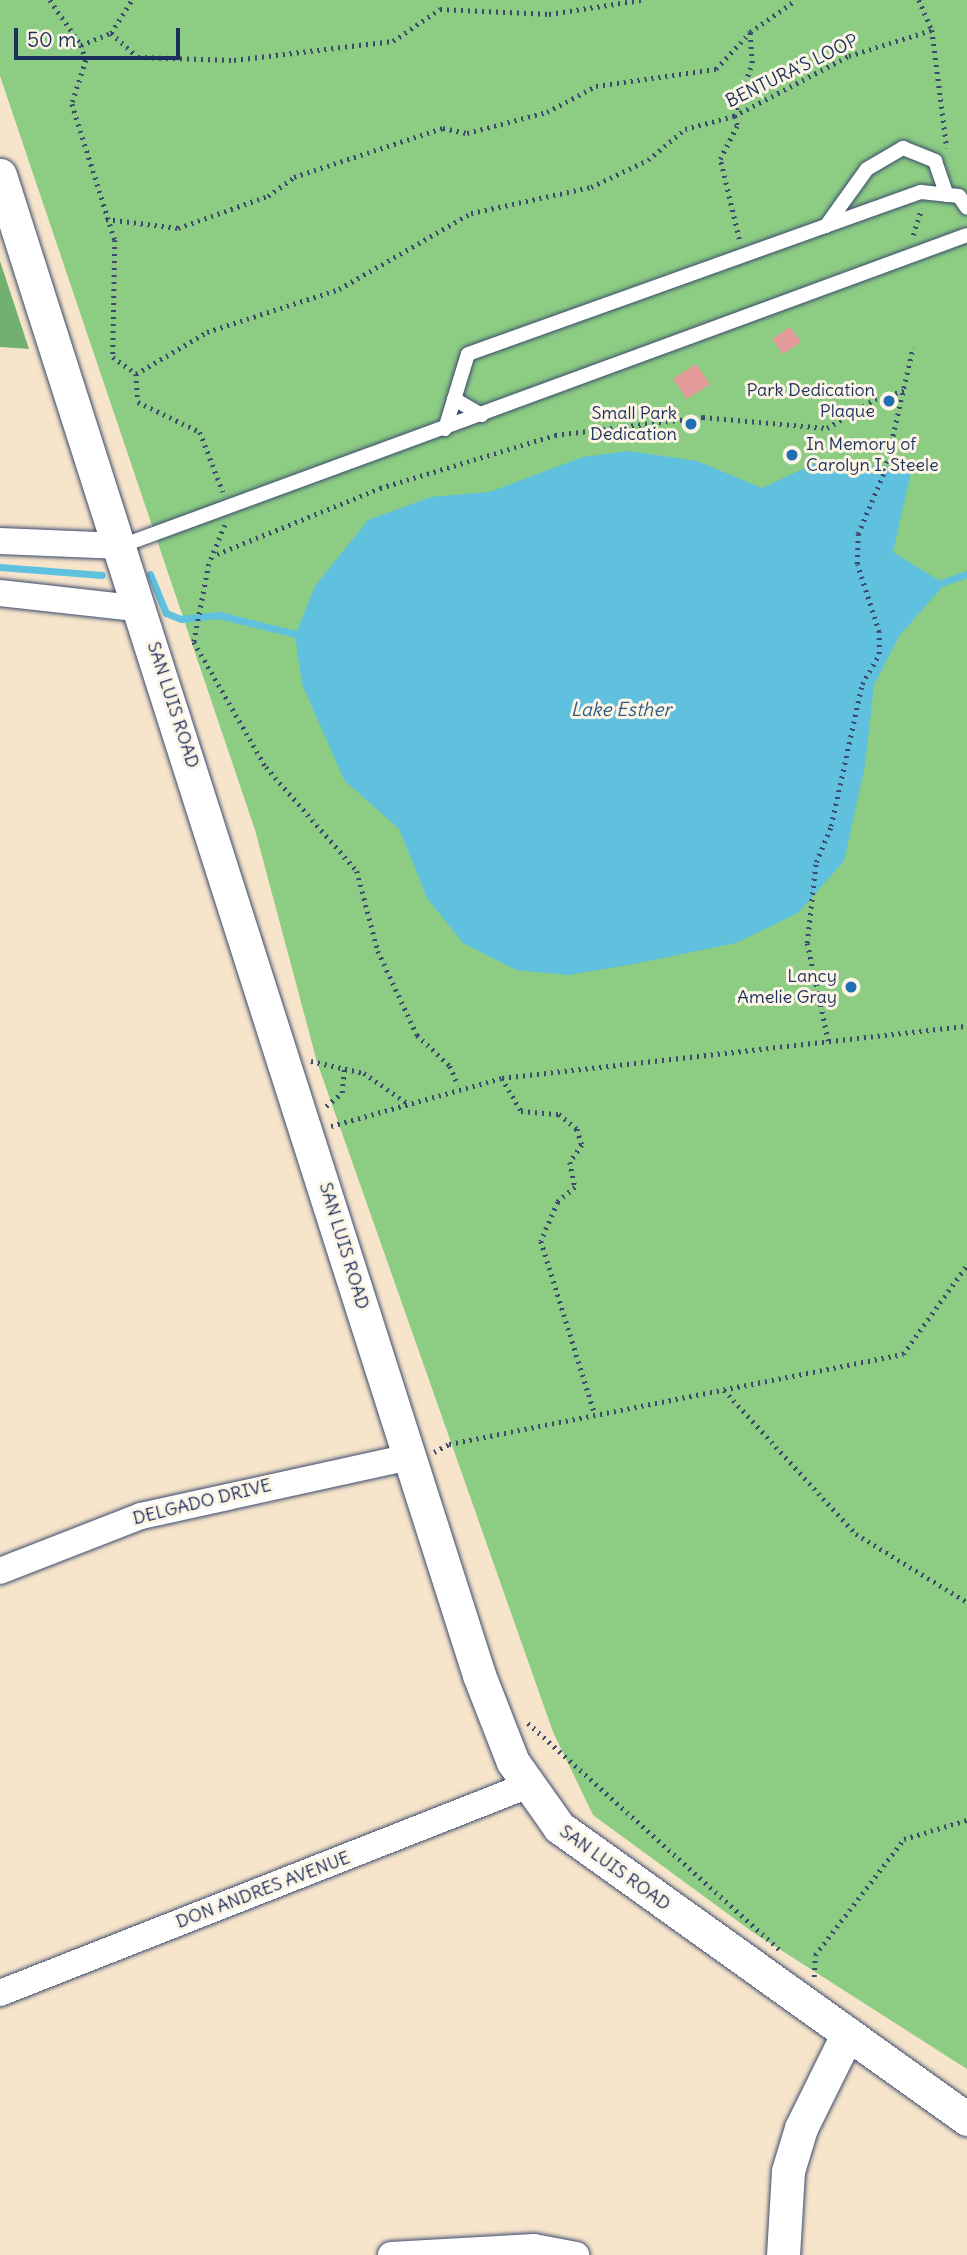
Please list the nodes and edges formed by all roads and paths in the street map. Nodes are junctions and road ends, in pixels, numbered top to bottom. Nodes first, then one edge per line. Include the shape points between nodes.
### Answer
1 (50, 0) edge
2 (131, 0) edge
3 (642, 0) edge
4 (796, 0) edge
5 (919, 0) edge
6 (932, 30) junction
7 (111, 33) junction
8 (750, 33) junction
9 (81, 45) junction
10 (734, 117) junction
11 (942, 137) junction
12 (935, 149) dead end
13 (952, 159) dead end
14 (0, 175) edge
15 (921, 192) junction
16 (947, 195) junction
17 (967, 208) edge
18 (105, 219) junction
19 (826, 226) junction
20 (967, 235) edge
21 (747, 250) dead end
22 (908, 261) junction
23 (914, 347) dead end
24 (136, 374) junction
25 (906, 390) junction
26 (454, 399) junction
27 (482, 415) junction
28 (445, 429) junction
29 (228, 511) junction
30 (0, 541) edge
31 (121, 546) junction
32 (216, 554) junction
33 (0, 593) edge
34 (142, 609) junction
35 (967, 1026) edge
36 (828, 1041) junction
37 (344, 1069) junction
38 (310, 1072) dead end
39 (502, 1078) junction
40 (458, 1085) junction
41 (318, 1097) dead end
42 (408, 1103) junction
43 (322, 1127) junction
44 (967, 1265) edge
45 (724, 1390) junction
46 (595, 1414) junction
47 (427, 1453) junction
48 (0, 1571) edge
49 (967, 1602) edge
50 (525, 1720) dead end
51 (526, 1786) junction
52 (967, 1820) edge
53 (789, 1958) dead end
54 (805, 1969) dead end
55 (813, 1975) junction
56 (820, 1987) dead end
57 (0, 1993) edge
58 (847, 2035) junction
59 (967, 2119) edge
60 (452, 2252) edge
61 (391, 2255) edge
62 (576, 2255) edge
63 (783, 2255) edge

1 - 9 path
2 - 7 path
3 - 7 path via 549,13 440,9 393,41 234,60 138,57
4 - 8 path, BENTURA'S LOOP
5 - 6 path
6 - 10 path, BENTURA'S LOOP via 849,56
6 - 11 path via 946,120
7 - 9 path
8 - 10 path via 752,63
8 - 18 path, BENTURA'S LOOP via 716,69 596,86 547,112 467,133 443,128 294,177 268,195 177,228
9 - 18 path via 86,60 72,104
10 - 21 path via 737,125 720,159 733,231
10 - 24 path, BENTURA'S LOOP via 685,129 649,160 591,187 471,213 340,289 207,332
11 - 12 path
11 - 13 path
14 - 31 street, SAN LUIS ROAD
15 - 16 lane
15 - 19 lane
15 - 22 path via 922,220
16 - 17 lane via 959,196
16 - 19 lane via 935,161 903,148 867,169
18 - 24 path via 115,240 113,357
19 - 26 lane via 468,354
20 - 22 lane
22 - 27 lane
23 - 25 path
24 - 29 path via 138,402 200,432
25 - 32 path via 875,399 827,428 703,417 642,420 555,435 380,488
25 - 36 path via 858,534 857,564 879,632 880,654 862,684 831,827 816,862 807,943
26 - 27 lane
26 - 28 lane
27 - 28 lane
28 - 29 lane
29 - 31 lane
29 - 32 path
30 - 31 street
31 - 34 street, SAN LUIS ROAD
32 - 40 path via 209,564 194,642 266,767 357,871 378,950 416,1035 450,1066
33 - 34 street
34 - 43 street, SAN LUIS ROAD
35 - 36 path
36 - 39 path
37 - 38 path via 306,1060
37 - 42 path via 364,1073
37 - 43 path via 342,1093
39 - 40 path
39 - 46 path via 521,1111 559,1114 577,1129 582,1145 570,1162 576,1187 558,1202 541,1241
40 - 42 path
41 - 43 path
42 - 43 path
43 - 47 street, SAN LUIS ROAD
44 - 45 path via 903,1354
45 - 46 path
45 - 49 path via 856,1534
46 - 47 path
47 - 48 street, DELGADO DRIVE via 141,1516
47 - 51 street, SAN LUIS ROAD via 479,1675
50 - 53 path
51 - 57 street, DON ANDRES AVENUE
51 - 58 street, SAN LUIS ROAD via 559,1827
52 - 55 path via 904,1839 815,1955
54 - 55 path
55 - 56 path
58 - 59 street, SAN LUIS ROAD
58 - 63 street via 801,2128 788,2171
60 - 61 street
60 - 62 street via 534,2247

